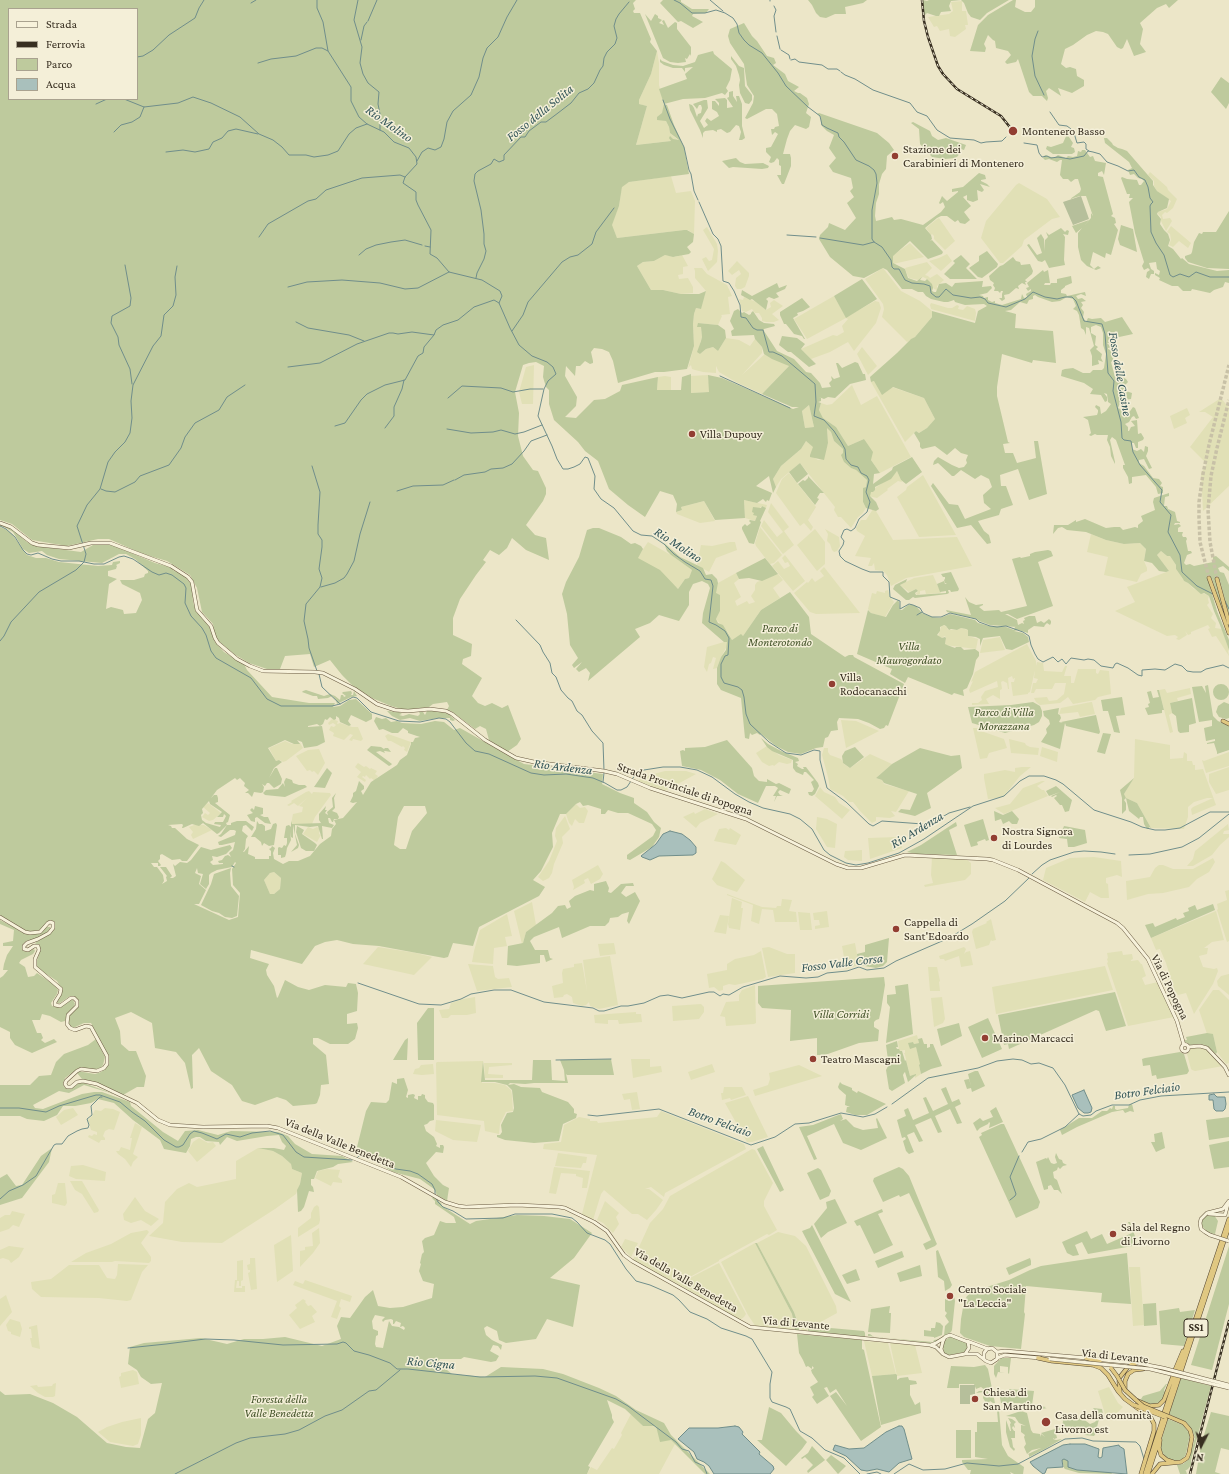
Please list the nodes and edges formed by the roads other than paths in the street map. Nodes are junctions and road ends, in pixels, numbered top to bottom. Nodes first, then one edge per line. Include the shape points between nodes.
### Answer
1 (0, 523) edge
2 (1209, 578) tunnel mouth
3 (1218, 579) tunnel mouth
4 (1229, 623) edge
5 (1229, 633) edge
6 (1223, 721) dead end
7 (1229, 724) edge
8 (0, 917) edge
9 (1117, 923) joint
10 (1184, 1045) junction
11 (1188, 1047) junction
12 (1229, 1076) edge
13 (1229, 1202) edge
14 (1219, 1211) junction
15 (1205, 1214) junction
16 (1225, 1216) junction
17 (1229, 1219) edge
18 (1229, 1227) edge
19 (1224, 1239) junction
20 (1229, 1241) edge
21 (755, 1328) joint
22 (945, 1338) junction
23 (967, 1341) junction
24 (930, 1345) junction
25 (1187, 1345) junction
26 (988, 1349) junction
27 (996, 1352) junction
28 (943, 1354) junction
29 (965, 1354) junction
30 (997, 1358) junction
31 (1038, 1358) junction
32 (1086, 1358) junction
33 (984, 1359) junction
34 (1100, 1362) dead end
35 (1137, 1363) junction
36 (1107, 1365) dead end
37 (1150, 1369) junction
38 (1229, 1385) edge
39 (1229, 1388) edge
40 (1125, 1390) junction
41 (1121, 1395) junction
42 (1136, 1400) junction
43 (1134, 1406) junction
44 (1165, 1416) junction
45 (1170, 1418) junction
46 (1164, 1423) junction
47 (1176, 1463) junction
48 (1141, 1474) edge
49 (1146, 1474) edge
50 (1152, 1474) edge

1 - 9 main road, Strada Provinciale di Popogna via 11,527 38,545 69,548 100,542 110,543 172,566 192,582 197,610 211,626 218,643 237,659 262,671 318,672 355,688 368,699 388,708 402,711 446,711 485,740 516,758 617,774 746,819 848,868 861,868 902,855 993,860 1030,876
2 - 5 highway
3 - 4 highway
6 - 7 highway
8 - 21 main road, Via della Valle Benedetta via 30,933 40,932 48,923 53,923 49,933 27,942 24,949 36,946 39,948 34,962 35,967 61,989 55,1005 60,1006 74,998 77,1006 68,1015 67,1024 75,1030 91,1027 106,1055 107,1062 104,1068 97,1071 79,1069 67,1079 66,1086 71,1087 83,1081 97,1084 134,1102 158,1120 170,1125 272,1127 400,1177 451,1204 466,1207 565,1208 601,1226 624,1255 645,1269 746,1326
9 - 10 main road, Via di Popogna via 1148,959 1178,1022
10 - 11 main road
10 - 11 main road via 1181,1047 1182,1052 1186,1052
11 - 12 main road via 1207,1048 1226,1067
13 - 14 main road
13 - 16 main road
14 - 15 main road
14 - 16 main road
15 - 16 main road
15 - 20 main road, bridge via 1200,1221 1203,1231
17 - 19 highway, SS1
18 - 19 highway, SS1
19 - 25 highway, SS1
19 - 44 highway, SS1
21 - 24 main road, Via di Levante
22 - 23 main road via 952,1335
22 - 24 main road
22 - 28 main road via 941,1347
23 - 26 main road, Via di Levante
23 - 29 main road via 969,1348
24 - 28 main road, Via di Levante
25 - 42 highway, bridge via 1163,1401 1155,1406 1145,1405
25 - 44 highway, SS1
26 - 27 main road, Via di Levante
26 - 33 main road via 984,1353
27 - 30 main road
27 - 32 main road, Via di Levante
28 - 29 main road via 950,1357
29 - 33 main road, Via di Levante via 976,1353
30 - 31 main road, Via di Levante via 1005,1355
30 - 33 main road, Via di Levante via 991,1362
31 - 37 main road, Via di Levante, bridge
31 - 41 highway via 1099,1366
32 - 34 highway
32 - 35 main road, Via di Levante
35 - 38 main road, Via di Levante, bridge
35 - 41 highway via 1129,1366 1120,1379
36 - 40 highway, bridge
37 - 39 main road, Via di Levante, bridge
37 - 40 highway, bridge via 1136,1370 1129,1374 1125,1380
40 - 42 highway
41 - 43 highway
42 - 45 highway, bridge via 1143,1406
43 - 45 highway, bridge
43 - 48 highway via 1152,1420 1154,1425
44 - 46 highway, SS1
44 - 49 highway, SS1
45 - 47 highway via 1186,1424 1192,1436 1188,1456
46 - 47 highway via 1160,1453 1167,1460
46 - 49 highway, SS1
47 - 50 highway via 1157,1466

